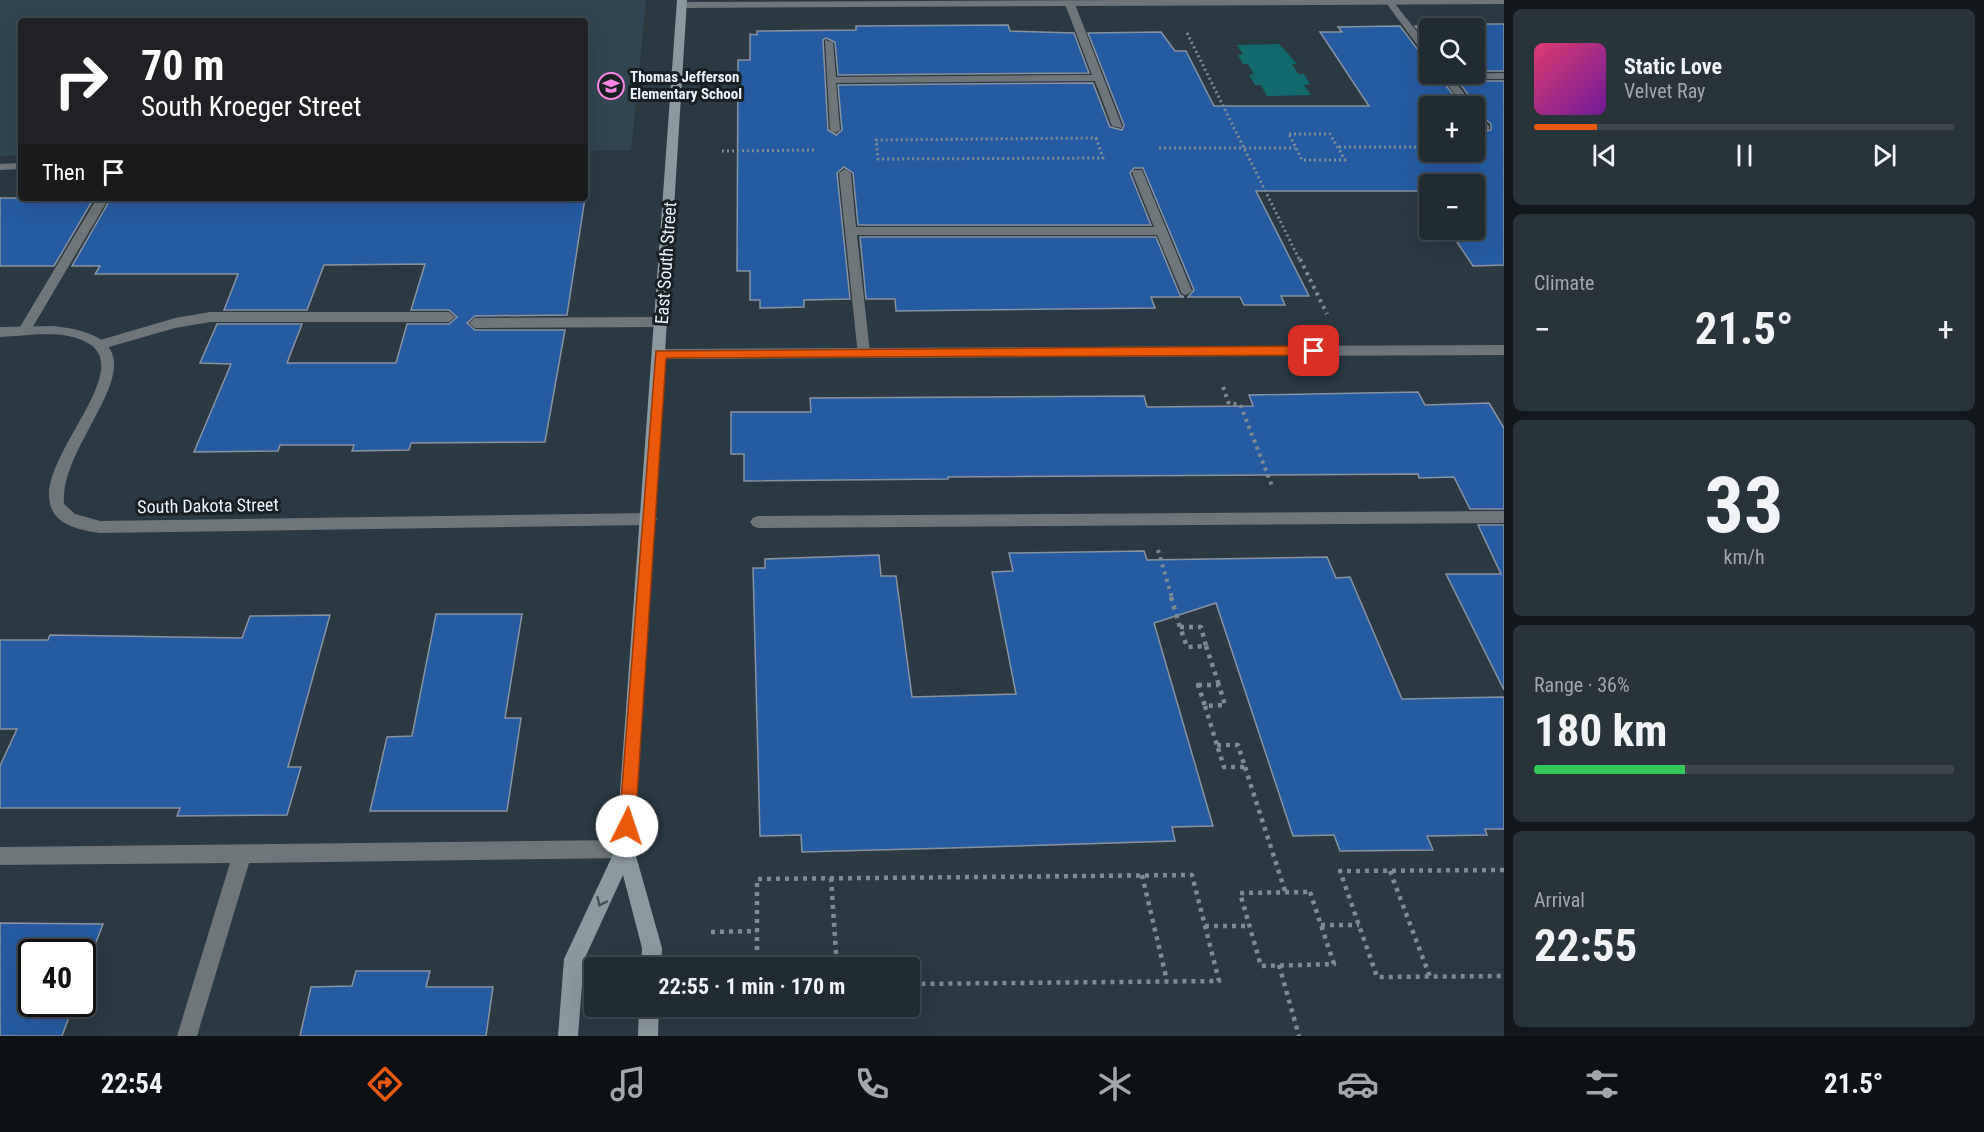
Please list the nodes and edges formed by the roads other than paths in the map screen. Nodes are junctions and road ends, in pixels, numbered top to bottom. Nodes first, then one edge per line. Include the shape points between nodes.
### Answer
1 (1388, 1) edge
2 (1504, 1) edge
3 (682, 3) edge
4 (1070, 4) junction
5 (1419, 41) edge
6 (828, 42) dead end
7 (1485, 75) edge
8 (1504, 75) edge
9 (1098, 78) junction
10 (831, 80) junction
11 (1451, 84) edge
12 (1461, 96) edge
13 (1117, 126) dead end
14 (835, 130) dead end
15 (18, 166) edge
16 (0, 167) edge
17 (1138, 172) dead end
18 (845, 173) dead end
19 (101, 201) edge
20 (850, 231) junction
21 (1161, 231) junction
22 (1186, 291) dead end
23 (449, 317) dead end
24 (661, 322) junction
25 (475, 323) dead end
26 (0, 332) edge
27 (23, 332) junction
28 (102, 344) junction
29 (1504, 350) edge
30 (863, 353) junction
31 (660, 354) junction
32 (1504, 517) edge
33 (649, 519) junction
34 (758, 522) dead end
35 (626, 849) junction
36 (242, 854) junction
37 (0, 856) edge
38 (652, 957) edge
39 (649, 1017) edge
40 (187, 1036) edge
41 (568, 1036) edge
42 (648, 1036) edge

1 - 2 street
1 - 4 street
1 - 5 street
3 - 4 street
3 - 24 street, East South Street
4 - 9 street
6 - 10 street
7 - 8 street
9 - 10 street
9 - 13 street
10 - 14 street
11 - 12 street
15 - 16 street
17 - 21 street
18 - 20 street
19 - 27 street
20 - 21 street
20 - 30 street
21 - 22 street
23 - 28 street via 210,318 175,323
24 - 25 street
24 - 31 street, East South Street
26 - 27 street
27 - 28 street via 79,333
28 - 33 street, South Dakota Street via 111,365 108,377 59,476 55,494 57,506 73,521 100,527
29 - 30 street
30 - 31 street
31 - 33 street, East South Street
32 - 34 street
33 - 35 street, East South Street
35 - 36 street
35 - 38 street, East South Street
35 -> 41 street, East South Street via 574,959
36 - 37 street
36 - 40 street
39 - 42 street

